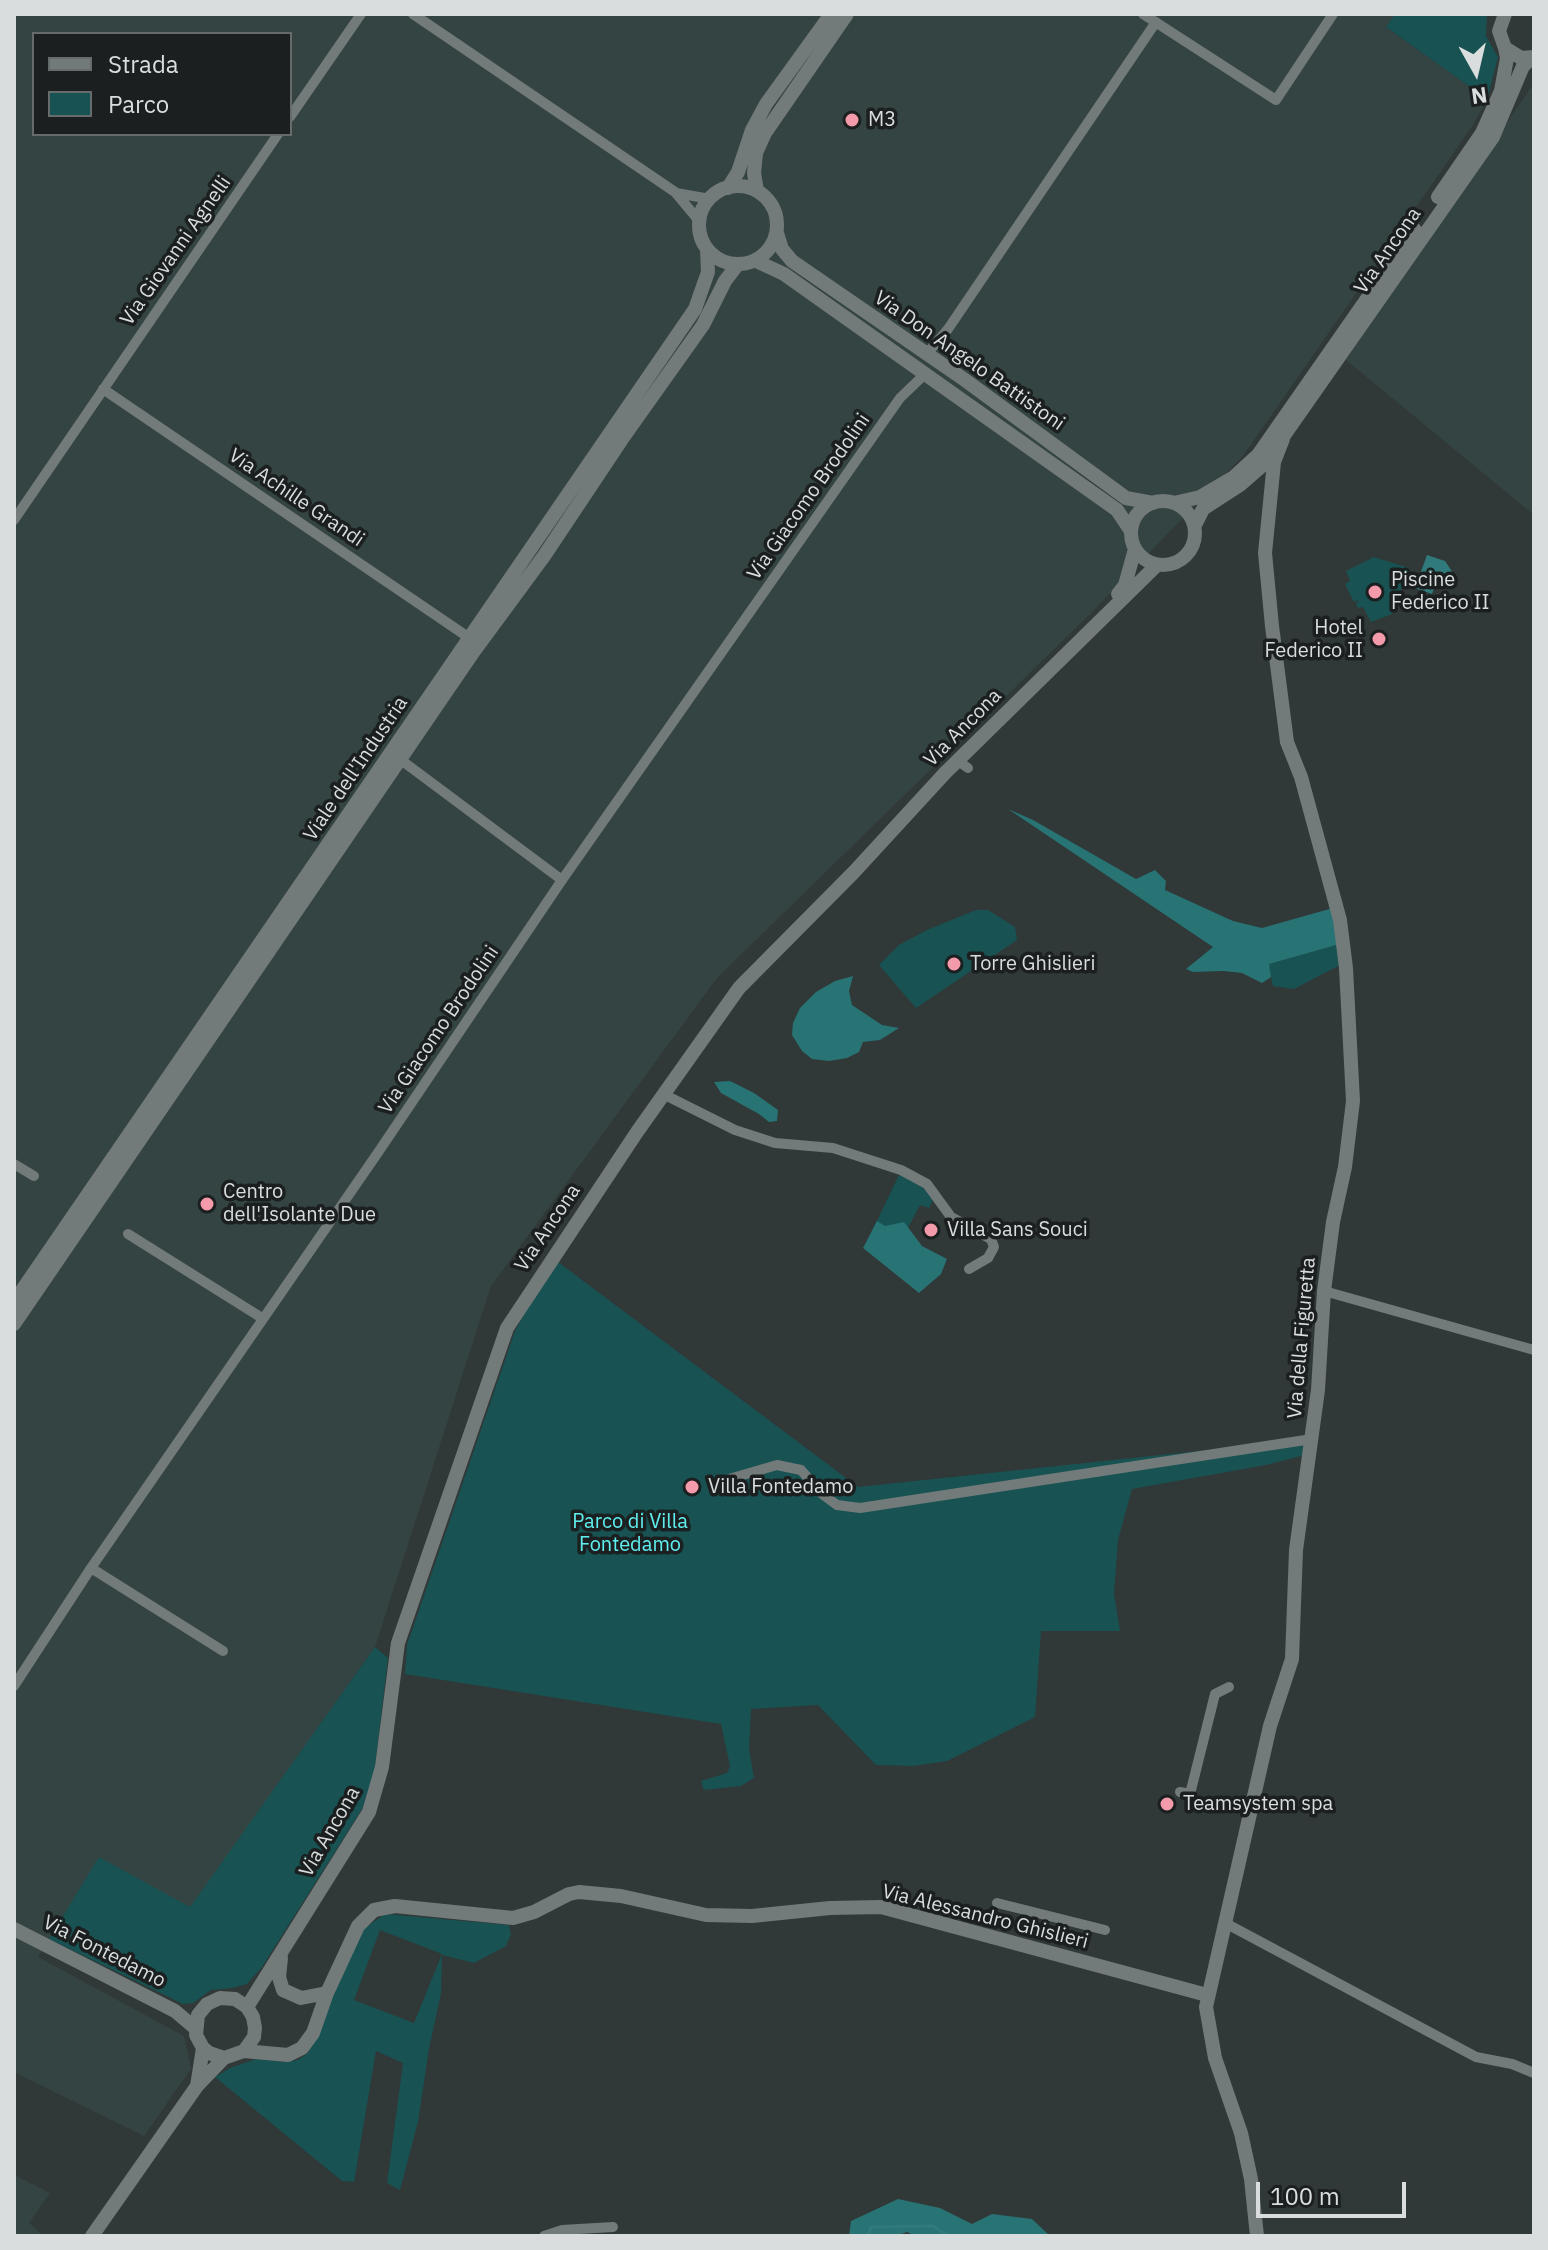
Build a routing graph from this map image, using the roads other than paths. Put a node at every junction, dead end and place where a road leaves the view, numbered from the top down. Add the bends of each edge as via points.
1 (361, 14) edge
2 (413, 14) edge
3 (831, 14) edge
4 (847, 14) edge
5 (1143, 14) edge
6 (1333, 14) edge
7 (1505, 14) edge
8 (1156, 22) junction
9 (1505, 48) junction
10 (1534, 57) edge
11 (292, 114) edge
12 (277, 136) edge
13 (728, 188) junction
14 (757, 191) junction
15 (675, 192) junction
16 (710, 199) junction
17 (700, 222) junction
18 (777, 233) junction
19 (707, 249) junction
20 (756, 261) junction
21 (738, 264) junction
22 (930, 356) junction
23 (919, 370) junction
24 (103, 389) junction
25 (1283, 439) junction
26 (1153, 503) junction
27 (1174, 503) junction
28 (14, 520) edge
29 (1195, 525) junction
30 (1131, 531) junction
31 (1135, 549) junction
32 (1157, 565) junction
33 (1089, 632) junction
34 (468, 637) junction
35 (401, 760) junction
36 (562, 880) junction
37 (663, 1094) junction
38 (14, 1164) edge
39 (34, 1176) dead end
40 (128, 1234) dead end
41 (969, 1269) dead end
42 (1324, 1291) junction
43 (14, 1302) edge
44 (262, 1318) junction
45 (14, 1324) edge
46 (1534, 1350) edge
47 (1312, 1439) junction
48 (729, 1479) dead end
49 (91, 1568) junction
50 (223, 1651) dead end
51 (14, 1686) edge
52 (1229, 1687) dead end
53 (1180, 1792) dead end
54 (997, 1903) dead end
55 (1227, 1924) junction
56 (14, 1929) edge
57 (1105, 1930) dead end
58 (282, 1954) junction
59 (327, 1993) junction
60 (1207, 1995) junction
61 (241, 2003) junction
62 (202, 2009) junction
63 (175, 2011) junction
64 (195, 2028) junction
65 (255, 2028) junction
66 (203, 2048) junction
67 (244, 2051) junction
68 (277, 2055) junction
69 (224, 2058) junction
70 (1534, 2073) edge
71 (197, 2086) junction
72 (613, 2227) dead end
73 (92, 2236) edge
74 (544, 2236) edge
75 (1257, 2236) edge

1 - 11 street
2 - 15 street
3 - 13 main road via 766,104
4 - 14 main road via 765,133 756,153
5 - 8 street
6 - 8 street via 1276,100
7 - 9 main road, Via Ancona via 1499,31
8 - 22 street
9 - 10 main road via 1515,56
9 - 27 main road, Via Ancona via 1501,91 1482,133 1258,455 1200,497
10 - 25 main road, Via Ancona via 1523,66 1493,137
12 - 24 street, Via Giovanni Agnelli
13 - 14 main road
13 - 16 main road
14 - 18 main road, Via Don Angelo Battistoni via 774,209
15 - 16 street
15 - 17 street
16 - 17 main road
17 - 19 main road
18 - 20 main road
18 - 22 main road, Via Don Angelo Battistoni via 792,261
19 - 21 main road via 726,263
19 - 34 main road, Viale dell'Industria via 708,272 695,309
20 - 21 main road
20 - 23 main road, Via Don Angelo Battistoni via 784,274
21 - 35 main road, Viale dell'Industria via 703,325
22 - 26 main road, Via Don Angelo Battistoni via 1126,498
23 - 30 main road, Via Don Angelo Battistoni via 1117,510
23 - 36 street, Via Giacomo Brodolini
24 - 28 street, Via Giovanni Agnelli
24 - 34 street, Via Achille Grandi
25 - 29 main road, Via Ancona via 1240,485 1203,509
25 - 42 main road, Via della Figuretta via 1274,462 1265,553 1272,626 1287,742 1340,920 1351,1053 1353,1101
26 - 27 main road, Via Ancona
26 - 30 main road via 1138,514
27 - 29 main road
29 - 32 main road, Via Ancona via 1189,553 1177,562
30 - 31 main road, Via Ancona
31 - 32 main road
31 - 33 main road, Via Ancona via 1125,585
32 - 33 main road, Via Ancona
33 - 37 main road, Via Ancona via 739,988
34 - 43 main road, Viale dell'Industria
35 - 36 street, Viale dell'Industria
35 - 45 main road, Viale dell'Industria
36 - 44 street, Via Giacomo Brodolini
37 - 41 street via 735,1130 775,1143 833,1148 927,1184 951,1217 991,1239 994,1247 988,1258
37 - 58 main road, Via Ancona via 507,1328 398,1643 382,1767 369,1812
38 - 39 street
40 - 44 street
42 - 46 street
42 - 47 main road, Via della Figuretta
44 - 49 street, Via Giacomo Brodolini
47 - 48 street via 860,1508 837,1505 801,1470 777,1465
47 - 55 main road, Via della Figuretta via 1296,1550 1292,1659 1270,1726
49 - 50 street
49 - 51 street, Via Giacomo Brodolini
52 - 53 street via 1215,1694 1190,1794
54 - 57 street
55 - 60 main road, Via della Figuretta
55 - 70 street via 1476,2057
56 - 63 main road, Via Fontedamo
58 - 59 main road via 283,1990 301,1998
58 - 61 main road, Via Ancona
59 - 60 main road, Via Alessandro Ghislieri via 358,1926 374,1910 395,1906 513,1918 579,1892 706,1915 881,1907
59 - 68 main road, Via Alessandro Ghislieri via 302,2048
60 - 75 main road, Via della Figuretta via 1215,2058 1251,2179
61 - 62 main road via 220,1998
61 - 65 main road
62 - 63 main road, Via Fontedamo
62 - 64 main road
63 - 64 main road, Via Fontedamo
64 - 66 main road
65 - 67 main road
65 - 68 main road
66 - 69 main road
66 - 71 main road
67 - 68 main road
67 - 69 main road
69 - 71 main road
71 - 73 main road
72 - 74 street

